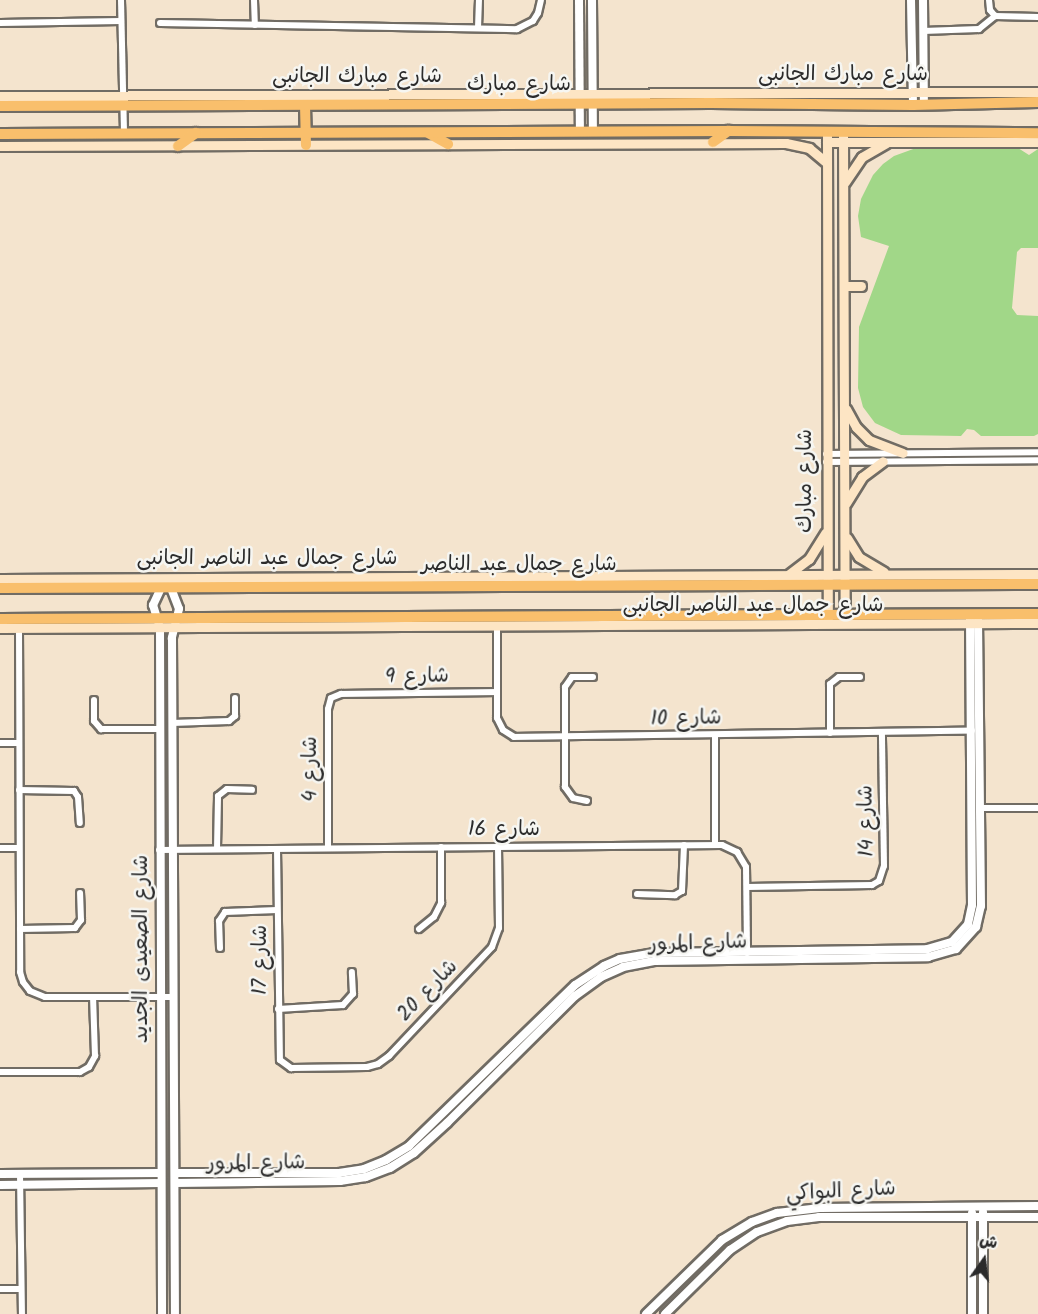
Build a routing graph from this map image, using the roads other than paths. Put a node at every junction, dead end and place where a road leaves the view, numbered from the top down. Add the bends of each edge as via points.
1 (121, 0) edge
2 (254, 0) edge
3 (479, 0) edge
4 (541, 0) edge
5 (579, 0) edge
6 (592, 0) edge
7 (911, 0) edge
8 (923, 0) edge
9 (989, 0) edge
10 (995, 16) junction
11 (1038, 17) edge
12 (122, 21) junction
13 (0, 23) edge
14 (160, 23) dead end
15 (255, 25) junction
16 (478, 28) junction
17 (912, 32) junction
18 (923, 32) junction
19 (912, 92) junction
20 (924, 92) junction
21 (1038, 92) edge
22 (0, 96) edge
23 (580, 99) junction
24 (593, 99) junction
25 (123, 101) junction
26 (1038, 102) edge
27 (305, 105) junction
28 (919, 105) junction
29 (0, 106) edge
30 (728, 130) junction
31 (306, 132) junction
32 (425, 132) junction
33 (580, 132) junction
34 (593, 132) junction
35 (124, 133) junction
36 (196, 133) junction
37 (0, 134) edge
38 (844, 137) junction
39 (1032, 137) edge
40 (827, 138) junction
41 (891, 141) junction
42 (712, 142) junction
43 (448, 144) junction
44 (306, 145) junction
45 (0, 146) edge
46 (178, 146) junction
47 (827, 163) junction
48 (844, 184) junction
49 (826, 255) junction
50 (844, 255) junction
51 (844, 286) junction
52 (861, 286) dead end
53 (844, 403) junction
54 (1038, 452) edge
55 (903, 457) junction
56 (826, 458) junction
57 (844, 458) junction
58 (883, 460) junction
59 (1038, 460) edge
60 (844, 508) junction
61 (826, 531) junction
62 (844, 532) junction
63 (789, 574) junction
64 (895, 574) junction
65 (1038, 574) edge
66 (0, 579) edge
67 (618, 580) junction
68 (827, 580) junction
69 (845, 580) junction
70 (951, 580) junction
71 (283, 582) junction
72 (1038, 584) edge
73 (0, 588) edge
74 (166, 588) junction
75 (845, 614) junction
76 (1038, 614) edge
77 (0, 619) edge
78 (828, 619) junction
79 (974, 619) junction
80 (68, 623) junction
81 (159, 623) junction
82 (177, 623) junction
83 (1038, 623) edge
84 (497, 626) junction
85 (0, 628) edge
86 (19, 628) junction
87 (594, 677) dead end
88 (860, 677) dead end
89 (497, 692) junction
90 (337, 694) joint
91 (235, 698) dead end
92 (94, 700) dead end
93 (172, 723) junction
94 (160, 729) junction
95 (975, 731) junction
96 (830, 733) junction
97 (882, 733) junction
98 (715, 735) junction
99 (565, 737) junction
100 (0, 743) edge
101 (19, 743) junction
102 (19, 790) junction
103 (252, 790) dead end
104 (587, 801) dead end
105 (976, 808) junction
106 (1038, 808) edge
107 (80, 823) dead end
108 (684, 845) junction
109 (715, 845) junction
110 (441, 847) junction
111 (498, 847) junction
112 (0, 848) edge
113 (20, 848) junction
114 (328, 848) junction
115 (173, 849) junction
116 (217, 849) junction
117 (277, 849) junction
118 (159, 850) junction
119 (747, 887) junction
120 (80, 893) dead end
121 (637, 894) dead end
122 (277, 910) junction
123 (20, 929) junction
124 (419, 929) dead end
125 (220, 948) dead end
126 (747, 956) junction
127 (352, 972) dead end
128 (93, 997) junction
129 (160, 997) junction
130 (174, 997) junction
131 (278, 1009) junction
132 (288, 1067) joint
133 (0, 1072) edge
134 (444, 1120) junction
135 (161, 1173) junction
136 (175, 1173) junction
137 (0, 1174) edge
138 (21, 1174) junction
139 (161, 1183) junction
140 (175, 1183) junction
141 (21, 1184) junction
142 (0, 1185) edge
143 (1038, 1206) edge
144 (972, 1207) junction
145 (983, 1207) junction
146 (972, 1217) junction
147 (983, 1217) junction
148 (1038, 1217) edge
149 (161, 1241) junction
150 (175, 1241) junction
151 (0, 1289) edge
152 (21, 1289) junction
153 (22, 1314) edge
154 (162, 1314) edge
155 (175, 1314) edge
156 (646, 1314) edge
157 (665, 1314) edge
158 (972, 1314) edge
159 (983, 1314) edge

1 - 12 street
2 - 15 street
3 - 16 street
4 - 16 street via 538,13 526,26
5 - 23 street
6 - 24 street
7 - 17 street
8 - 18 street
9 - 10 street
10 - 11 street
10 - 18 street via 979,29
12 - 13 street
12 - 25 street
14 - 15 street
15 - 16 street
17 - 18 street
17 - 19 street
18 - 20 street
19 - 20 main road, شارع مبارك الجانبى
19 - 24 main road, شارع مبارك الجانبى
19 - 28 street
20 - 21 main road, شارع مبارك الجانبى
20 - 28 street
22 - 25 main road, شارع مبارك الجانبى
23 - 24 main road, شارع مبارك
23 - 25 main road, شارع مبارك الجانبى
23 - 27 main road, شارع مبارك
23 - 33 street
24 - 28 main road, شارع مبارك
24 - 34 street
25 - 27 main road, شارع مبارك
25 - 29 main road, شارع مبارك
25 - 35 street
26 - 28 main road, شارع مبارك
27 - 31 main road
30 - 34 main road
30 - 40 main road
30 - 42 main road
31 - 32 main road
31 - 36 main road
31 - 44 main road
32 - 33 main road
32 - 43 main road
33 - 34 main road
35 - 36 main road
35 - 37 main road
36 - 46 main road
38 - 39 main road
38 - 40 main road
38 - 41 main road
38 - 48 main road, شارع مبارك
39 - 41 main road
40 - 47 main road, شارع مبارك
41 - 48 main road via 862,157
42 - 43 main road
42 - 47 main road via 794,143 816,152
43 - 44 main road
44 - 46 main road
45 - 46 main road
47 - 49 main road, شارع مبارك
48 - 50 main road, شارع مبارك
49 - 50 main road
49 - 56 main road, شارع مبارك
50 - 51 main road, شارع مبارك
51 - 52 main road
51 - 53 main road, شارع مبارك
53 - 55 main road via 850,420 862,434
53 - 57 main road, شارع مبارك
54 - 55 street
55 - 57 street
55 - 58 street
55 - 59 street
56 - 57 street
56 - 61 main road, شارع مبارك
57 - 58 street
57 - 60 main road, شارع مبارك
58 - 60 main road via 856,484
60 - 62 main road, شارع مبارك
61 - 63 main road via 814,553
61 - 68 main road, شارع مبارك
62 - 64 main road via 859,557 876,569
62 - 69 main road, شارع مبارك
63 - 67 main road, شارع جمال عبد الناصر الجانبى
63 - 68 main road, شارع جمال عبد الناصر الجانبى
64 - 69 main road, شارع جمال عبد الناصر الجانبى
64 - 70 main road, شارع جمال عبد الناصر الجانبى
65 - 70 main road, شارع جمال عبد الناصر الجانبى
66 - 71 main road, شارع جمال عبد الناصر الجانبى
67 - 68 main road, شارع جمال عبد الناصر
67 - 71 main road, شارع جمال عبد الناصر
68 - 69 main road, شارع جمال عبد الناصر
68 - 78 main road, شارع مبارك
69 - 70 main road, شارع جمال عبد الناصر
69 - 75 main road, شارع مبارك
70 - 72 main road, شارع جمال عبد الناصر
71 - 74 main road, شارع جمال عبد الناصر
73 - 74 main road, شارع جمال عبد الناصر
74 - 81 street, شارع الصعيدى الجديد via 153,601
74 - 82 street, شارع الصعيدى الجديد via 177,600
75 - 78 main road
75 - 79 main road
76 - 79 main road
77 - 80 main road
78 - 79 main road, شارع جمال عبد الناصر الجانبى
78 - 82 main road
78 - 84 main road, شارع جمال عبد الناصر الجانبى
79 - 83 main road, شارع جمال عبد الناصر الجانبى
79 - 95 street, شارع المرور
80 - 81 main road
80 - 86 main road
81 - 82 main road
81 - 94 street, شارع الصعيدى الجديد
82 - 84 main road, شارع جمال عبد الناصر الجانبى
82 - 93 street, شارع الصعيدى الجديد via 172,638
84 - 89 street, شارع 10
85 - 86 main road
86 - 101 street
87 - 99 street via 574,677 566,682
88 - 96 street via 839,677 831,682
89 - 90 street, شارع 9
89 - 99 street, شارع 10 via 496,718 506,734 518,738
90 - 114 street, شارع 4 via 328,706
91 - 93 street via 235,716 226,722
92 - 94 street via 94,721 101,729
93 - 115 street, شارع الصعيدى الجديد
94 - 118 street, شارع الصعيدى الجديد
95 - 97 street, شارع 10
95 - 105 street, شارع المرور
96 - 97 street, شارع 10
96 - 98 street, شارع 10
97 - 119 street, شارع 14 via 884,871 879,881 872,885
98 - 99 street, شارع 10
98 - 109 street
99 - 104 street via 566,791 573,798
100 - 101 street
101 - 102 street
102 - 107 street via 74,791
102 - 113 street
103 - 116 street via 227,789 218,796
105 - 106 street
105 - 126 street, شارع المرور via 972,912 965,929 952,942 927,949
108 - 109 street, شارع 16
108 - 111 street, شارع 16
108 - 121 street via 682,891 675,895
109 - 119 street, شارع 16 via 728,846 740,855 746,867
110 - 111 street, شارع 16
110 - 114 street, شارع 16
110 - 124 street via 441,903 434,917
111 - 132 street, شارع 20 via 499,928 495,943 389,1056 367,1067
112 - 113 street
113 - 123 street
114 - 117 street, شارع 16
115 - 116 street, شارع 16
115 - 118 street, شارع 16
115 - 130 street, شارع الصعيدى الجديد
116 - 117 street, شارع 16
117 - 122 street, شارع 17
118 - 129 street, شارع الصعيدى الجديد
119 - 126 street, شارع 16
120 - 123 street via 81,920 75,928
122 - 125 street via 225,912 219,921
122 - 131 street, شارع 17
123 - 128 street via 20,972 27,989 40,996
126 - 134 street, شارع المرور via 654,953 620,959 582,980
127 - 131 street via 353,994 343,1005
128 - 129 street
128 - 133 street via 95,1052 89,1067 80,1072
129 - 130 street
129 - 135 street, شارع الصعيدى الجديد
130 - 136 street, شارع الصعيدى الجديد
131 - 132 street, شارع 17 via 278,1053
134 - 136 street, شارع المرور via 402,1151 379,1164 357,1170
134 - 140 street, شارع المرور via 406,1158 359,1178
135 - 138 street
135 - 139 street, شارع الصعيدى الجديد
136 - 140 street, شارع الصعيدى الجديد
137 - 138 street
138 - 141 street
139 - 141 street
139 - 149 street, شارع الصعيدى الجديد
140 - 150 street, شارع الصعيدى الجديد
141 - 142 street
141 - 152 street
143 - 145 street, شارع البواكي
144 - 145 street, شارع البواكي
144 - 146 street
144 - 156 street, شارع البواكي via 820,1208 777,1213 722,1240
145 - 147 street
146 - 147 street, شارع البواكي
146 - 157 street, شارع البواكي via 819,1217 772,1226 730,1250
146 - 158 street
147 - 148 street, شارع البواكي
147 - 159 street
149 - 150 street
149 - 154 street, شارع الصعيدى الجديد
150 - 155 street, شارع الصعيدى الجديد
151 - 152 street
152 - 153 street

